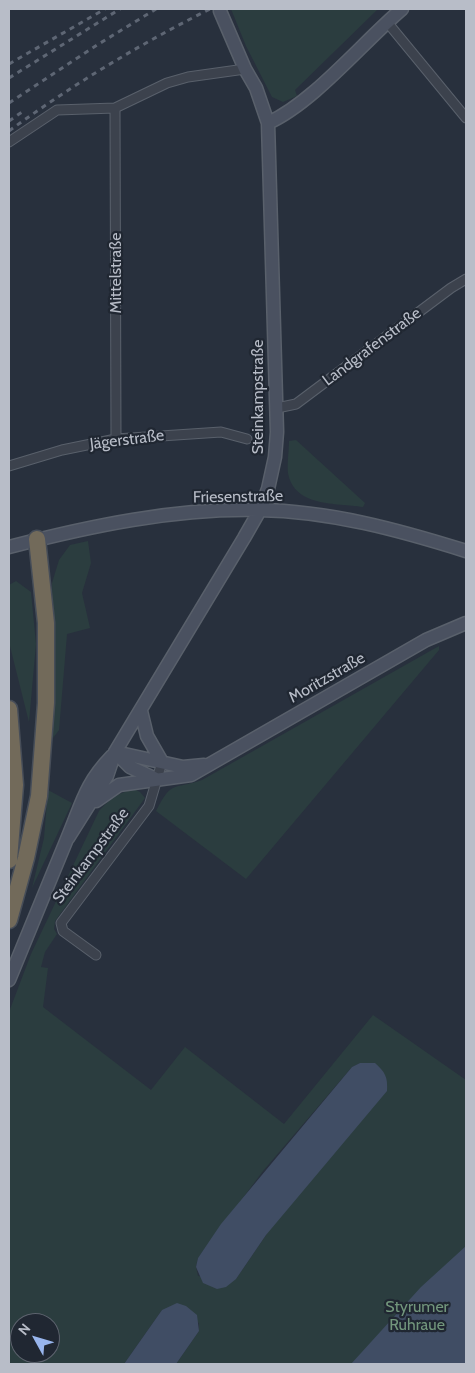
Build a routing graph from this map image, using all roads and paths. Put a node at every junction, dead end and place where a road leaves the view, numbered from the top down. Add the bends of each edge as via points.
1 (402, 9) edge
2 (220, 11) dead end
3 (386, 22) junction
4 (245, 69) junction
5 (115, 108) junction
6 (466, 118) edge
7 (268, 123) junction
8 (9, 142) edge
9 (466, 279) edge
10 (276, 408) junction
11 (116, 439) junction
12 (247, 439) dead end
13 (9, 466) edge
14 (260, 510) junction
15 (37, 540) junction
16 (9, 547) edge
17 (466, 551) edge
18 (466, 623) edge
19 (9, 709) edge
20 (141, 710) junction
21 (115, 752) junction
22 (162, 762) junction
23 (207, 765) junction
24 (157, 779) junction
25 (88, 808) junction
26 (68, 838) junction
27 (9, 860) edge
28 (9, 920) edge
29 (96, 955) dead end
30 (9, 980) edge

1 - 3 street
2 - 4 street, Steinkampstraße
3 - 6 street
3 - 7 street via 304,100 286,115
4 - 5 street via 167,83
4 - 7 street, Steinkampstraße via 256,88
5 - 8 street via 57,110
5 - 11 street, Mittelstraße
7 - 10 street, Steinkampstraße
9 - 10 street, Landgrafenstraße via 296,404
10 - 14 street, Steinkampstraße via 275,458
11 - 12 street, Jägerstraße via 221,432
11 - 13 street, Jägerstraße via 62,450
14 - 15 street, Friesenstraße via 116,523
14 - 17 street, Friesenstraße via 396,529
14 - 20 street, Steinkampstraße
15 - 16 street, Friesenstraße
15 - 28 highway via 46,623 46,703 39,796
18 - 23 street, Moritzstraße via 426,640
19 - 27 highway via 15,785
20 - 21 street, Steinkampstraße
20 - 22 street via 148,736
21 - 22 street, Moritzstraße
21 - 24 street via 130,767
21 - 25 street, Steinkampstraße via 107,776
21 - 26 street, Steinkampstraße via 95,773 80,802
22 - 23 street, Moritzstraße via 183,767
22 - 24 street, Steinkampstraße
23 - 24 street, Moritzstraße via 190,775
24 - 25 street, Moritzstraße via 119,785 105,792
24 - 29 street, Steinkampstraße via 149,806 61,923 63,931
25 - 26 street, Steinkampstraße
26 - 30 street, Steinkampstraße

